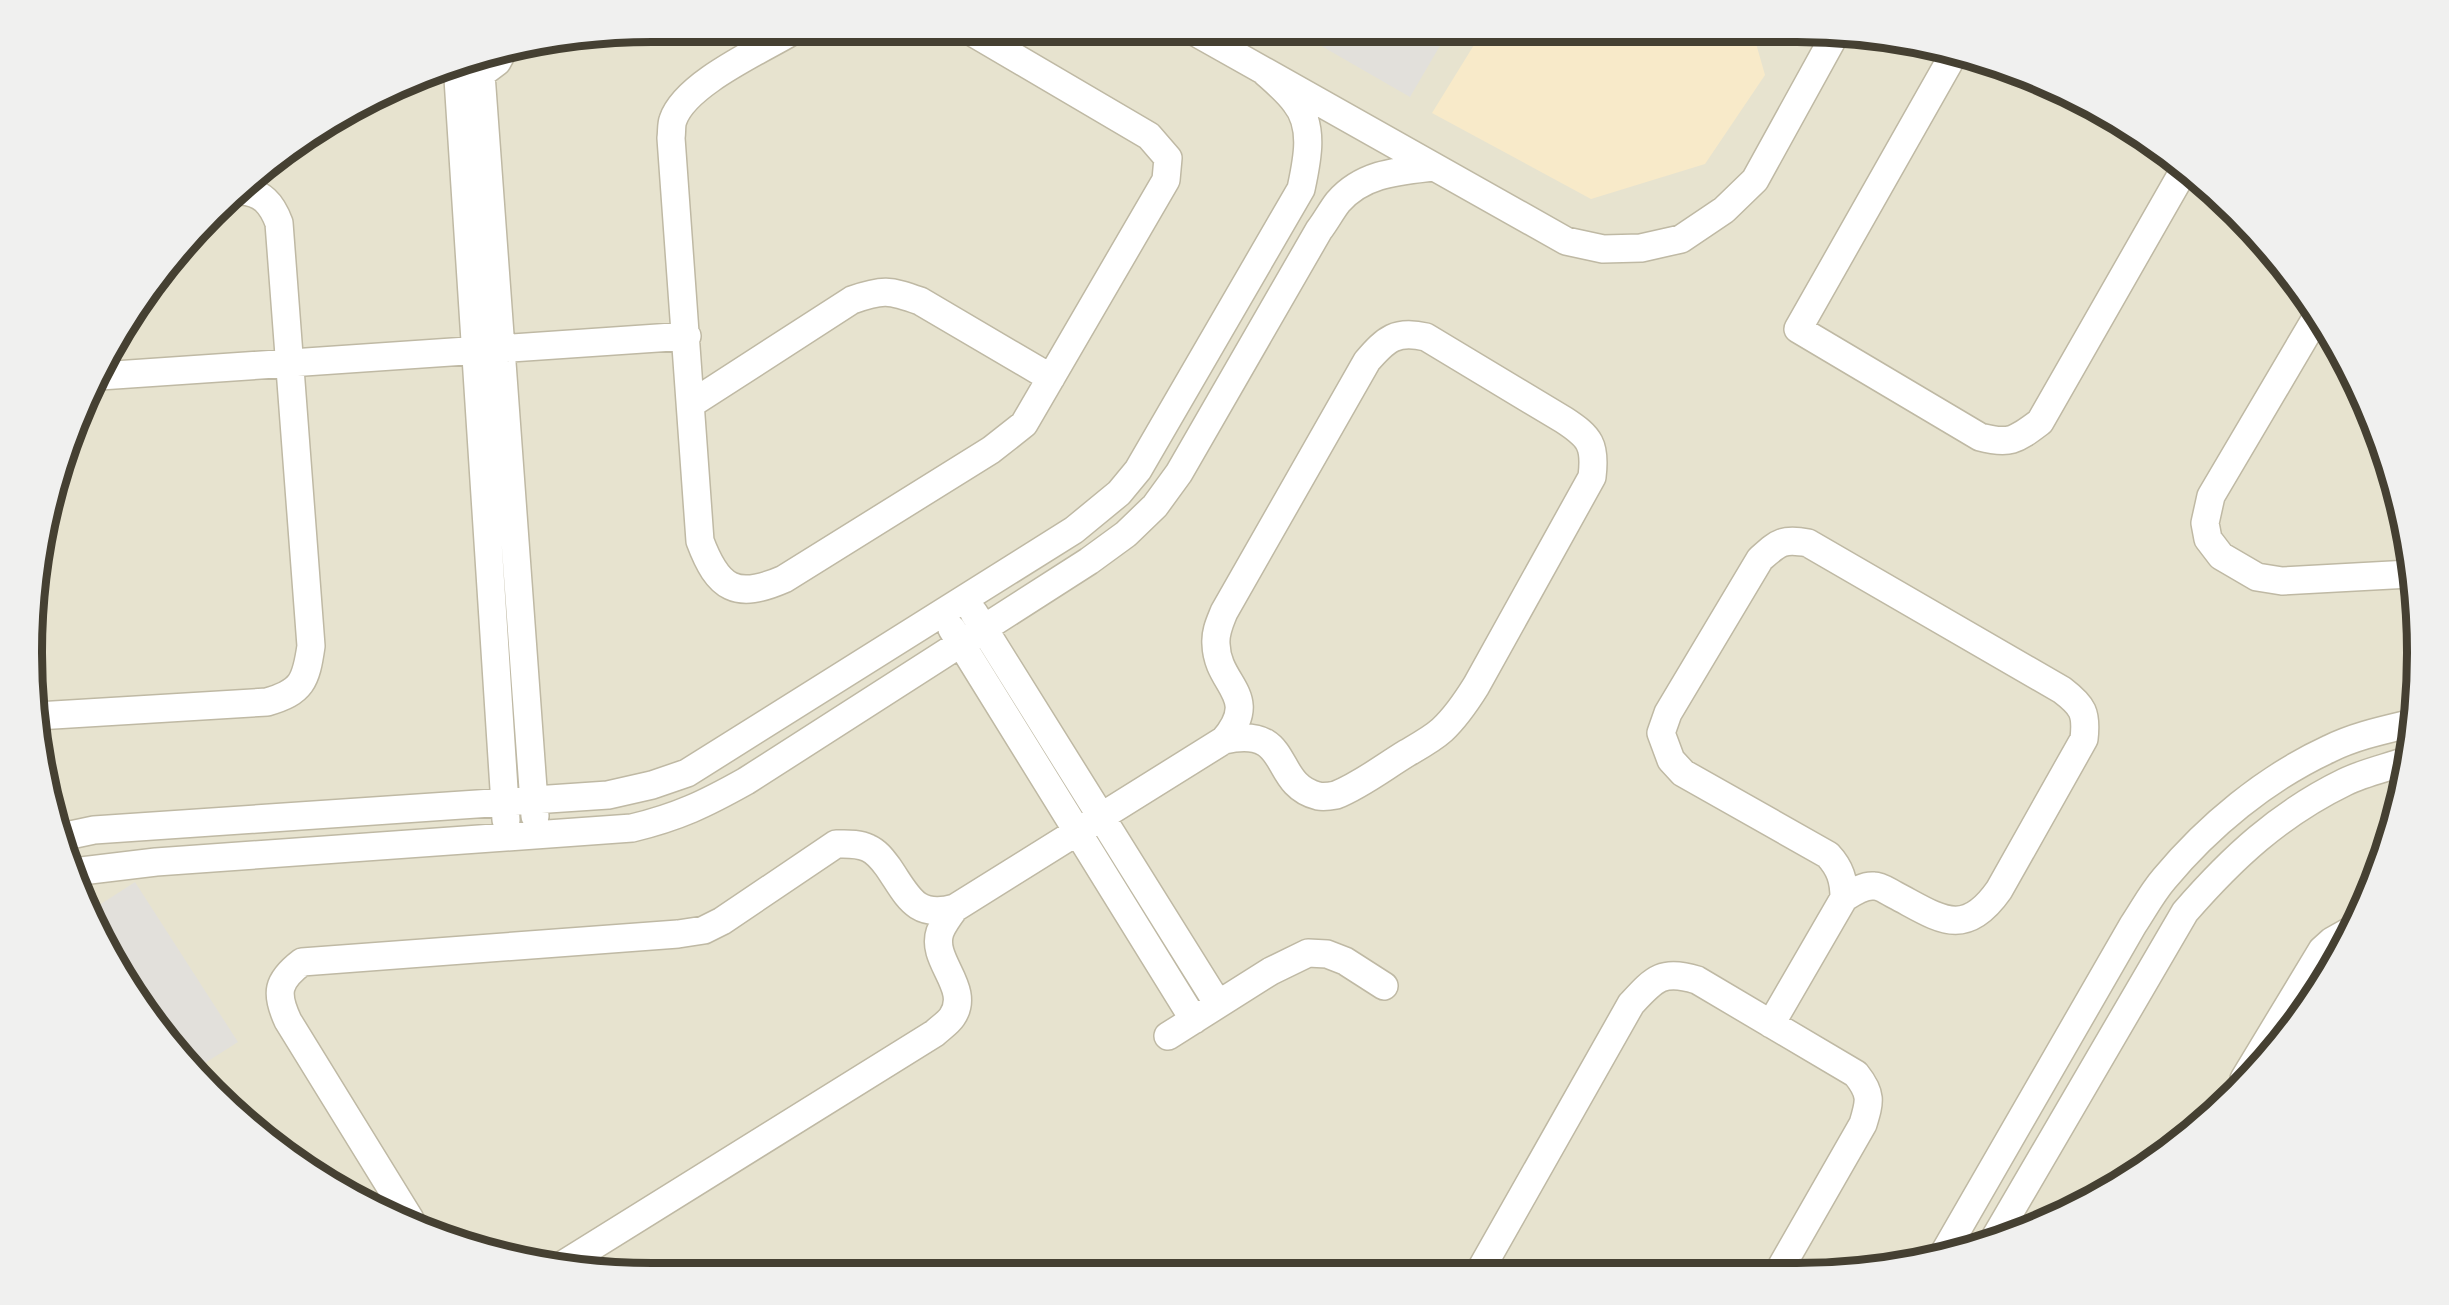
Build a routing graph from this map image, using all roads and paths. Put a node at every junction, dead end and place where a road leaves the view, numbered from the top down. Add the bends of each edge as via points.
1 (774, 42) edge
2 (989, 42) edge
3 (1212, 42) edge
4 (1831, 43) edge
5 (1949, 62) edge
6 (471, 70) edge
7 (1265, 72) junction
8 (458, 74) edge
9 (1434, 167) junction
10 (2180, 178) edge
11 (251, 193) edge
12 (2312, 325) edge
13 (687, 336) junction
14 (501, 349) junction
15 (474, 350) junction
16 (290, 363) junction
17 (109, 375) edge
18 (1051, 378) junction
19 (691, 404) junction
20 (2402, 573) edge
21 (965, 598) junction
22 (942, 613) junction
23 (984, 628) junction
24 (961, 643) junction
25 (45, 715) edge
26 (2403, 726) edge
27 (1224, 740) junction
28 (2396, 764) edge
29 (534, 800) junction
30 (505, 802) junction
31 (1101, 817) junction
32 (1078, 831) junction
33 (70, 835) edge
34 (537, 836) junction
35 (507, 837) junction
36 (82, 871) edge
37 (1844, 898) junction
38 (955, 908) junction
39 (2335, 939) edge
40 (1384, 986) dead end
41 (1218, 1004) junction
42 (1194, 1020) junction
43 (1771, 1024) junction
44 (1168, 1036) dead end
45 (2268, 1040) edge
46 (405, 1210) edge
47 (1999, 1229) edge
48 (1950, 1243) edge
49 (574, 1258) edge
50 (1484, 1263) edge
51 (1783, 1263) edge

1 - 13 street via 701,85 687,97 673,120 671,138
2 - 18 street via 1149,136 1168,158 1166,180
3 - 7 street
4 - 9 street via 1755,180 1724,210 1681,239 1641,248 1603,249 1566,241
5 - 10 street via 1798,329 1980,437 2001,442 2022,436 2040,422
6 - 14 street
7 - 9 street
7 - 21 street via 1297,103 1306,126 1306,166 1301,189 1290,209 1138,470 1119,493 1082,525
8 - 15 street
9 - 23 street via 1370,178 1340,201 1212,419 1155,506 1089,561
11 - 16 street via 273,207 279,223
12 - 20 street via 2211,496 2205,523 2208,539 2221,556 2257,577 2282,581
13 - 14 street
13 - 19 street
14 - 15 street
14 - 29 street
15 - 16 street
15 - 30 street
16 - 17 street
16 - 25 street via 311,646 308,669 300,685 288,696 267,702
18 - 19 street via 920,302 898,293 877,291 852,300
18 - 19 street via 1024,424 991,450 784,579 760,589 743,590 727,584 716,574 700,541
21 - 22 street
21 - 23 street
22 - 24 street
22 - 29 street via 687,773 608,795
23 - 24 street
23 - 31 street
24 - 32 street
24 - 34 street via 700,807 632,828
26 - 48 street via 2330,748 2285,773 2203,837 2162,880
27 - 27 street via 1245,735 1258,738 1271,746 1294,781 1319,797 1333,796 1354,786 1440,732 1459,713 1476,686 1592,477 1594,457 1581,431 1426,337 1410,333 1380,346 1367,361 1218,627 1219,660 1240,700 1235,727
27 - 31 street
28 - 47 street via 2346,781 2264,832 2184,912
29 - 30 street
29 - 34 street
30 - 33 street via 94,830
30 - 35 street
31 - 32 street
31 - 41 street
32 - 38 street
32 - 42 street
34 - 35 street
35 - 36 street
37 - 37 street via 1874,886 1956,922 1988,906 2084,739 2086,721 2076,701 2062,690 1808,543 1781,541 1760,560 1668,713 1661,733 1671,760 1683,773 1828,855 1844,882
37 - 43 street
38 - 46 street via 925,911 913,903 878,854 853,844 836,844 704,930 302,962 282,981 281,1005
38 - 49 street via 939,934 939,953 953,979 958,1000 953,1016 935,1033
39 - 45 street via 2322,950
40 - 41 street via 1345,961 1327,954 1308,953
41 - 42 street
42 - 44 street
43 - 50 street via 1697,980 1679,975 1652,982 1631,1004
43 - 51 street via 1856,1074 1866,1086 1870,1102 1863,1124

